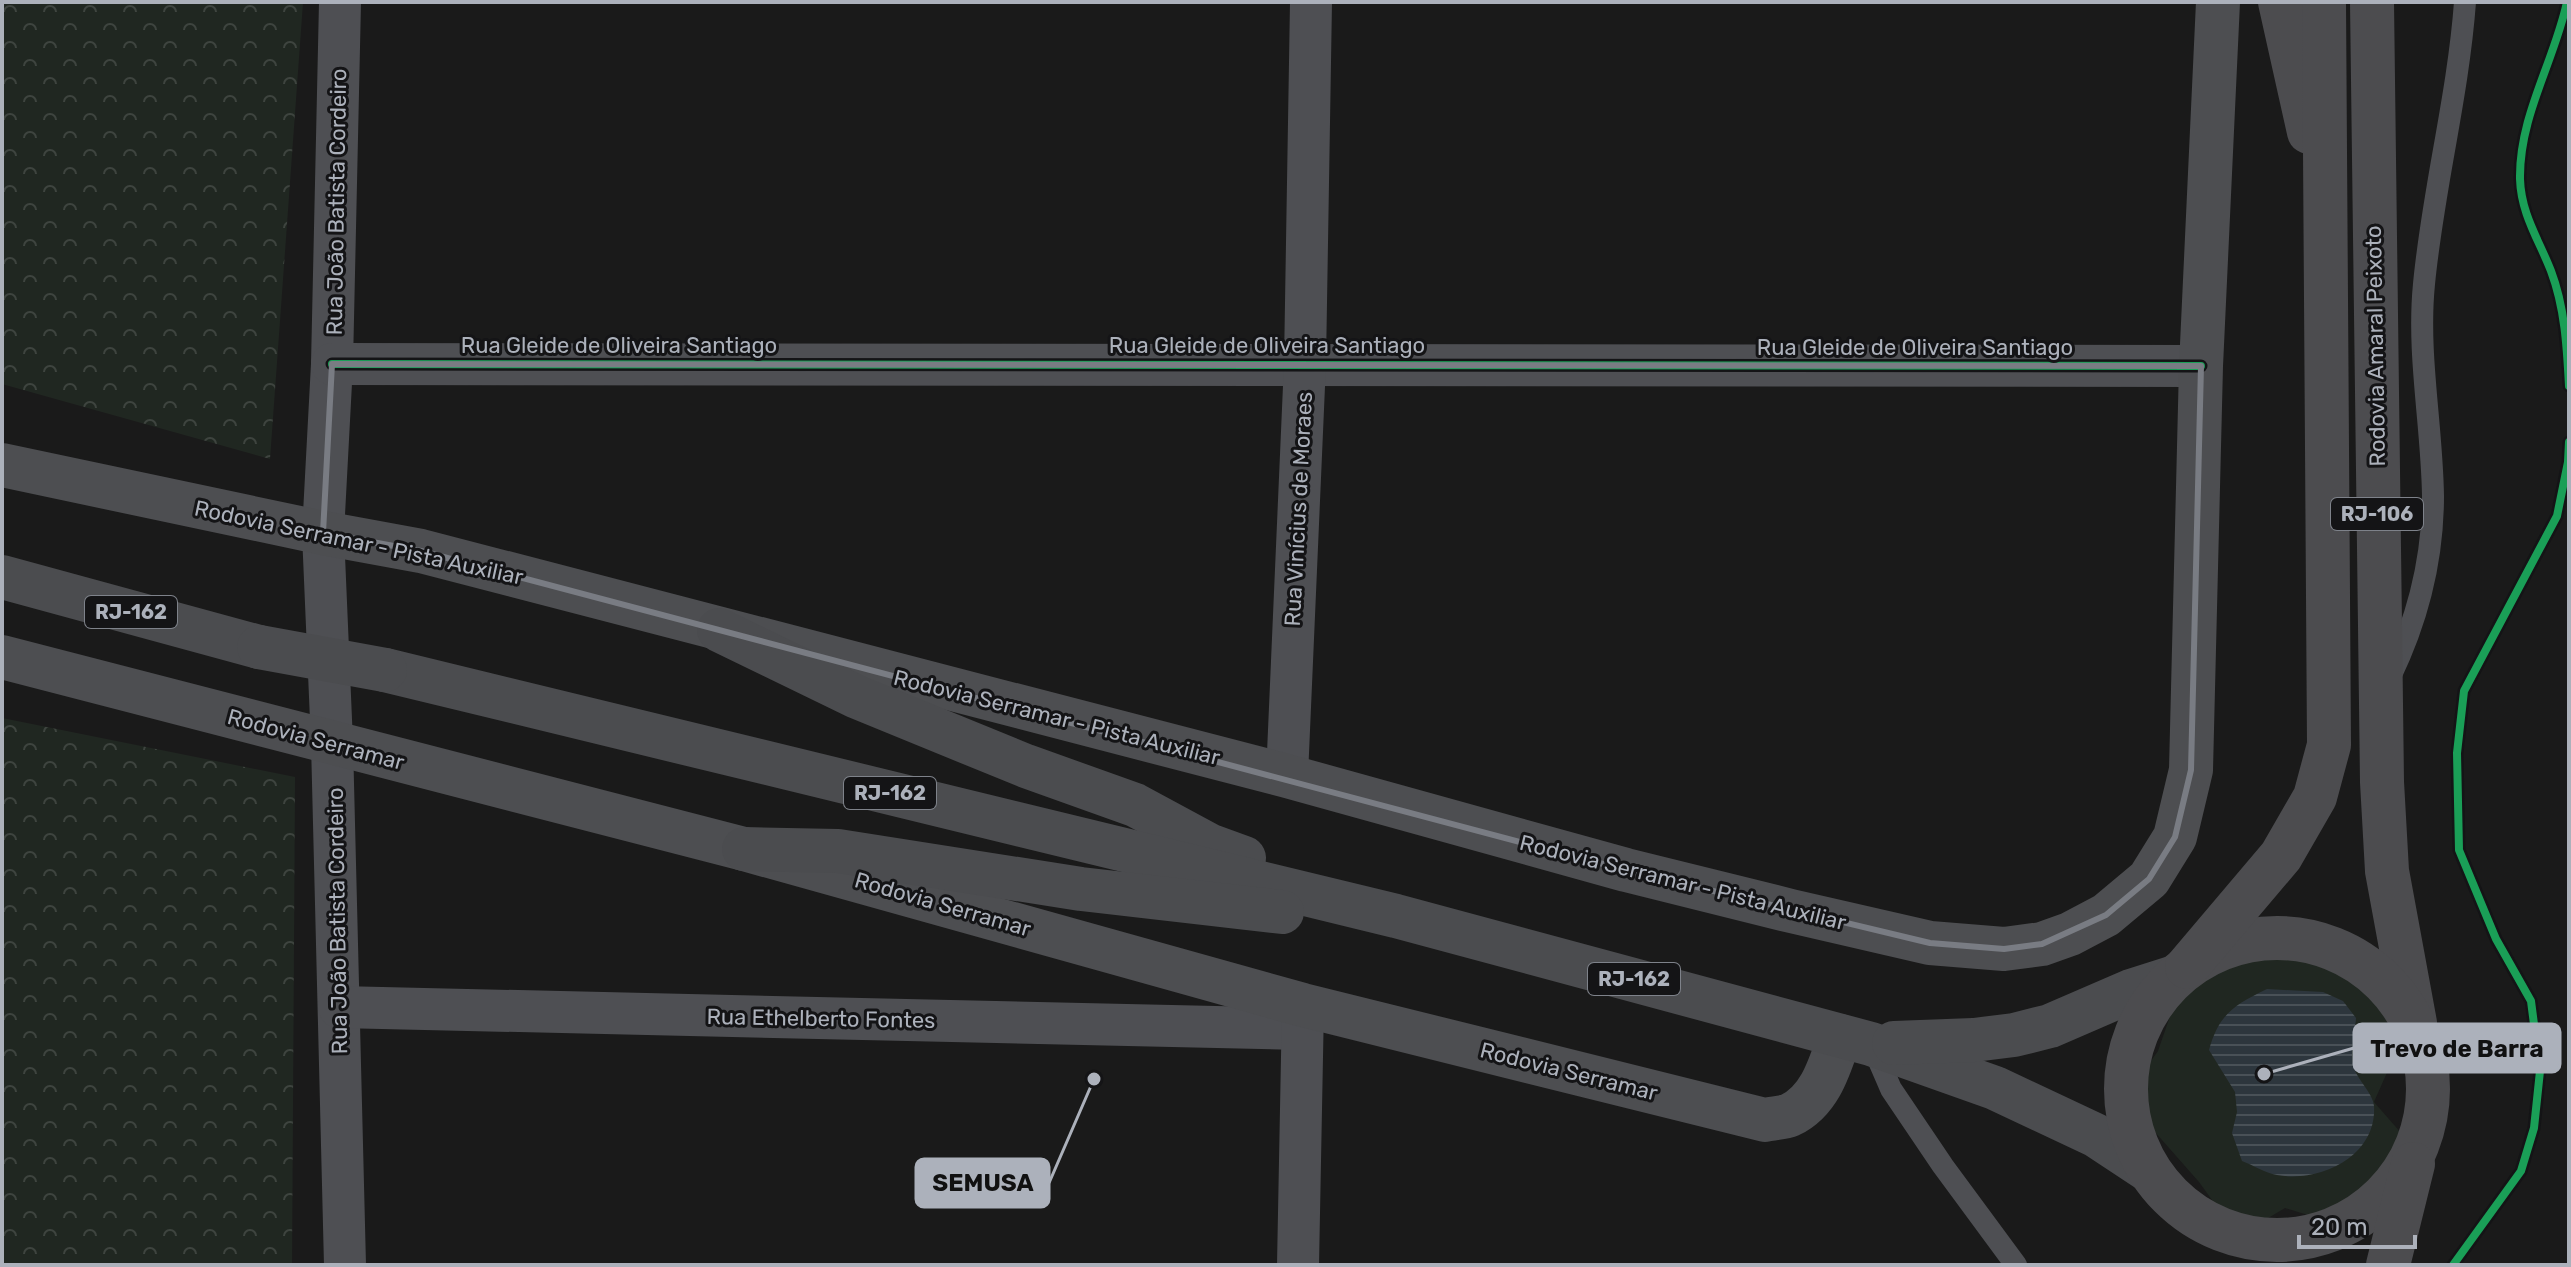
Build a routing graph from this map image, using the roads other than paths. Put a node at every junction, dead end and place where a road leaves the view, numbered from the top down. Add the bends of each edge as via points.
1 (340, 2) edge
2 (1311, 2) edge
3 (2218, 2) edge
4 (2280, 2) edge
5 (2324, 2) edge
6 (2465, 2) edge
7 (2376, 12) edge
8 (2326, 193) junction
9 (1305, 363) junction
10 (332, 364) junction
11 (2201, 366) junction
12 (2, 465) edge
13 (323, 533) junction
14 (2, 577) edge
15 (719, 630) junction
16 (2, 657) edge
17 (2381, 696) junction
18 (332, 743) junction
19 (1287, 776) junction
20 (744, 849) junction
21 (1396, 916) junction
22 (2181, 972) junction
23 (339, 1007) junction
24 (1302, 1017) junction
25 (2415, 1023) junction
26 (1856, 1040) junction
27 (2416, 1150) junction
28 (2148, 1170) junction
29 (2205, 1223) junction
30 (2007, 1261) edge
31 (345, 1265) edge
32 (1298, 1265) edge
33 (2242, 1265) edge
34 (2388, 1265) edge

1 - 10 street, Rua João Batista Cordeiro
2 - 9 street, Rua Vinícius de Moraes
3 - 11 main road, Rodovia Serramar - Pista Auxiliar
4 - 8 highway
5 - 8 highway, RJ-106
6 - 17 lane via 2462,54 2424,287 2423,357 2433,496 2430,550 2421,601
7 - 17 highway, Rodovia Amaral Peixoto / RJ-106
8 - 22 highway, RJ-106 via 2329,745 2315,797 2281,856
9 - 10 street, Rua Gleide de Oliveira Santiago
9 - 11 street, Rua Gleide de Oliveira Santiago
9 - 19 street, Rua Vinícius de Moraes
10 - 13 street, Rua João Batista Cordeiro
11 - 19 main road, Rodovia Serramar - Pista Auxiliar via 2191,770 2175,837 2149,879 2106,915 2070,934 2004,949 1930,943 1626,870
12 - 13 main road, Rodovia Serramar - Pista Auxiliar
13 - 15 main road, Rodovia Serramar - Pista Auxiliar via 421,551
13 - 18 street, Rua João Batista Cordeiro
14 - 21 main road, RJ-162, bridge via 259,647 385,670
15 - 19 main road, Rodovia Serramar - Pista Auxiliar
15 - 21 main road via 857,697 1135,805 1211,846
16 - 18 main road, Rodovia Serramar
17 - 25 highway, Rodovia Amaral Peixoto / RJ-106 via 2387,871
18 - 20 main road, Rodovia Serramar
18 - 23 street, Rua João Batista Cordeiro
20 - 21 main road via 838,851 1081,889 1266,910
20 - 24 main road, Rodovia Serramar
21 - 26 main road, RJ-162
22 - 25 highway, RJ-106 via 2220,948 2257,939 2295,938 2332,947 2366,965 2394,991
22 - 26 main road, RJ-162 via 2050,1026 2014,1035
22 - 28 highway, RJ-106 via 2146,1012 2130,1053 2125,1098 2131,1135
23 - 24 street, Rua Ethelberto Fontes
23 - 31 street, Rua João Batista Cordeiro
24 - 26 main road, Rodovia Serramar via 1765,1120 1789,1116 1809,1101
24 - 32 street
25 - 27 highway, RJ-106 via 2427,1064 2428,1108
26 - 28 main road, RJ-162 via 2006,1093 2095,1135
26 - 30 lane
27 - 29 highway, RJ-106 via 2398,1181 2343,1226 2273,1241 2238,1236
27 - 34 highway, RJ-106
28 - 29 highway, RJ-106 via 2173,1200
29 - 33 highway, RJ-106

